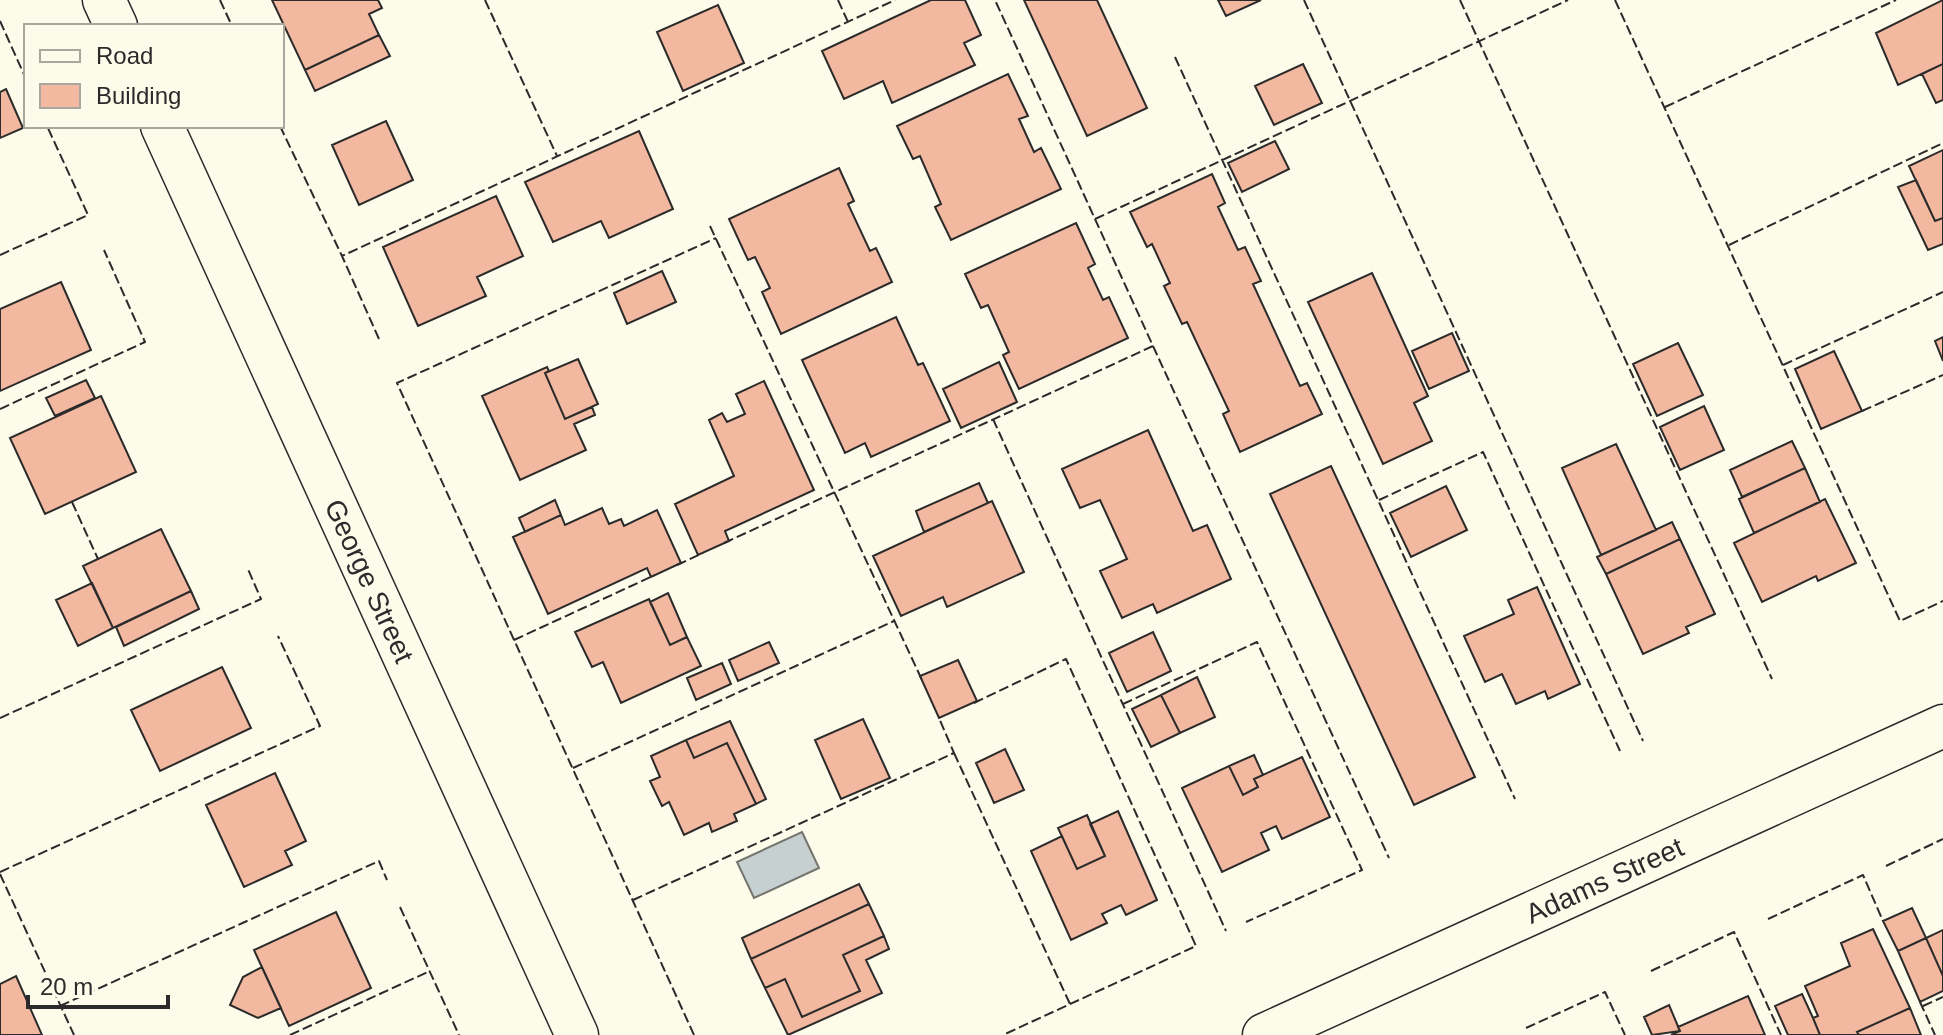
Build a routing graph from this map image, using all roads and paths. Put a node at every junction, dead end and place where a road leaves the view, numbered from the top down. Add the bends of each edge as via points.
1 (104, 0) edge
2 (115, 24) edge
3 (163, 128) edge
4 (1943, 726) edge
5 (577, 1035) edge
6 (1264, 1035) edge

1 - 2 street
3 - 5 street, George Street
4 - 6 street, Adams Street

